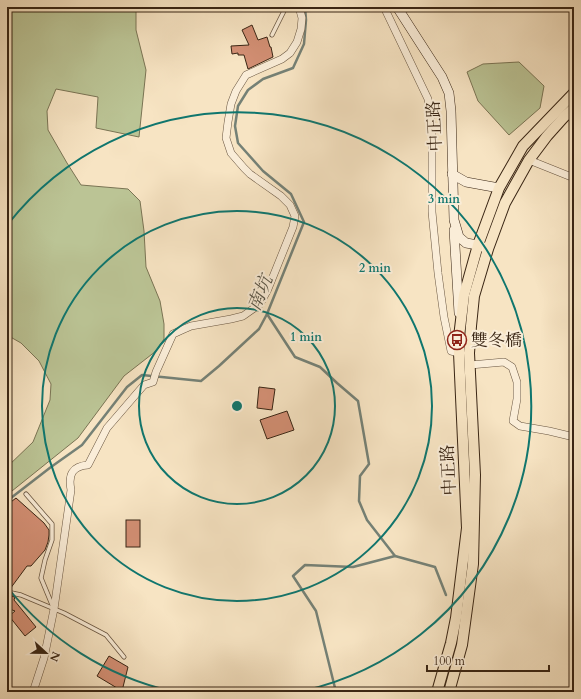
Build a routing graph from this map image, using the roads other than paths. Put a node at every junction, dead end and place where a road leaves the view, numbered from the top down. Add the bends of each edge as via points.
1 (286, 7) edge
2 (300, 7) edge
3 (384, 7) edge
4 (397, 7) edge
5 (272, 35) dead end
6 (574, 93) edge
7 (574, 108) edge
8 (529, 160) junction
9 (452, 174) junction
10 (574, 178) edge
11 (499, 188) junction
12 (454, 220) junction
13 (478, 245) junction
14 (488, 249) junction
15 (460, 333) junction
16 (459, 353) junction
17 (470, 365) junction
18 (574, 436) edge
19 (26, 494) dead end
20 (7, 592) edge
21 (54, 610) junction
22 (124, 657) dead end
23 (33, 692) edge
24 (437, 692) edge
25 (449, 692) edge

1 - 5 lane
2 - 21 street via 302,29 297,42 290,53 282,59 246,75 231,104 226,138 231,154 244,168 290,205 295,216 294,227 260,304 243,316 191,326 173,334 153,382 144,385 107,428 88,465 80,465 73,472
3 - 16 street via 428,99 432,128 432,212 438,273 451,351
4 - 9 street, 中正路 via 442,77 449,93
6 - 11 main road, 中正路 via 524,146
7 - 8 main road, 中正路
8 - 10 street
8 - 14 main road, 中正路 via 505,203
9 - 11 street via 466,182
9 - 12 street, 中正路
11 - 13 main road, 中正路
12 - 13 street, 中正路 via 459,237 466,243
12 - 15 street
13 - 14 street, 中正路
13 - 15 main road, 中正路 via 464,295
14 - 17 main road, 中正路 via 474,296 470,326
15 - 16 main road, 中正路
16 - 24 main road, 中正路 via 467,528 456,618
17 - 18 street via 504,362 512,367 517,382 513,421 520,426
17 - 25 main road, 中正路 via 475,475 473,564 462,645
19 - 21 lane via 52,524 52,540 41,578
20 - 21 lane via 22,595
21 - 22 lane via 106,635
21 - 23 street via 44,658

